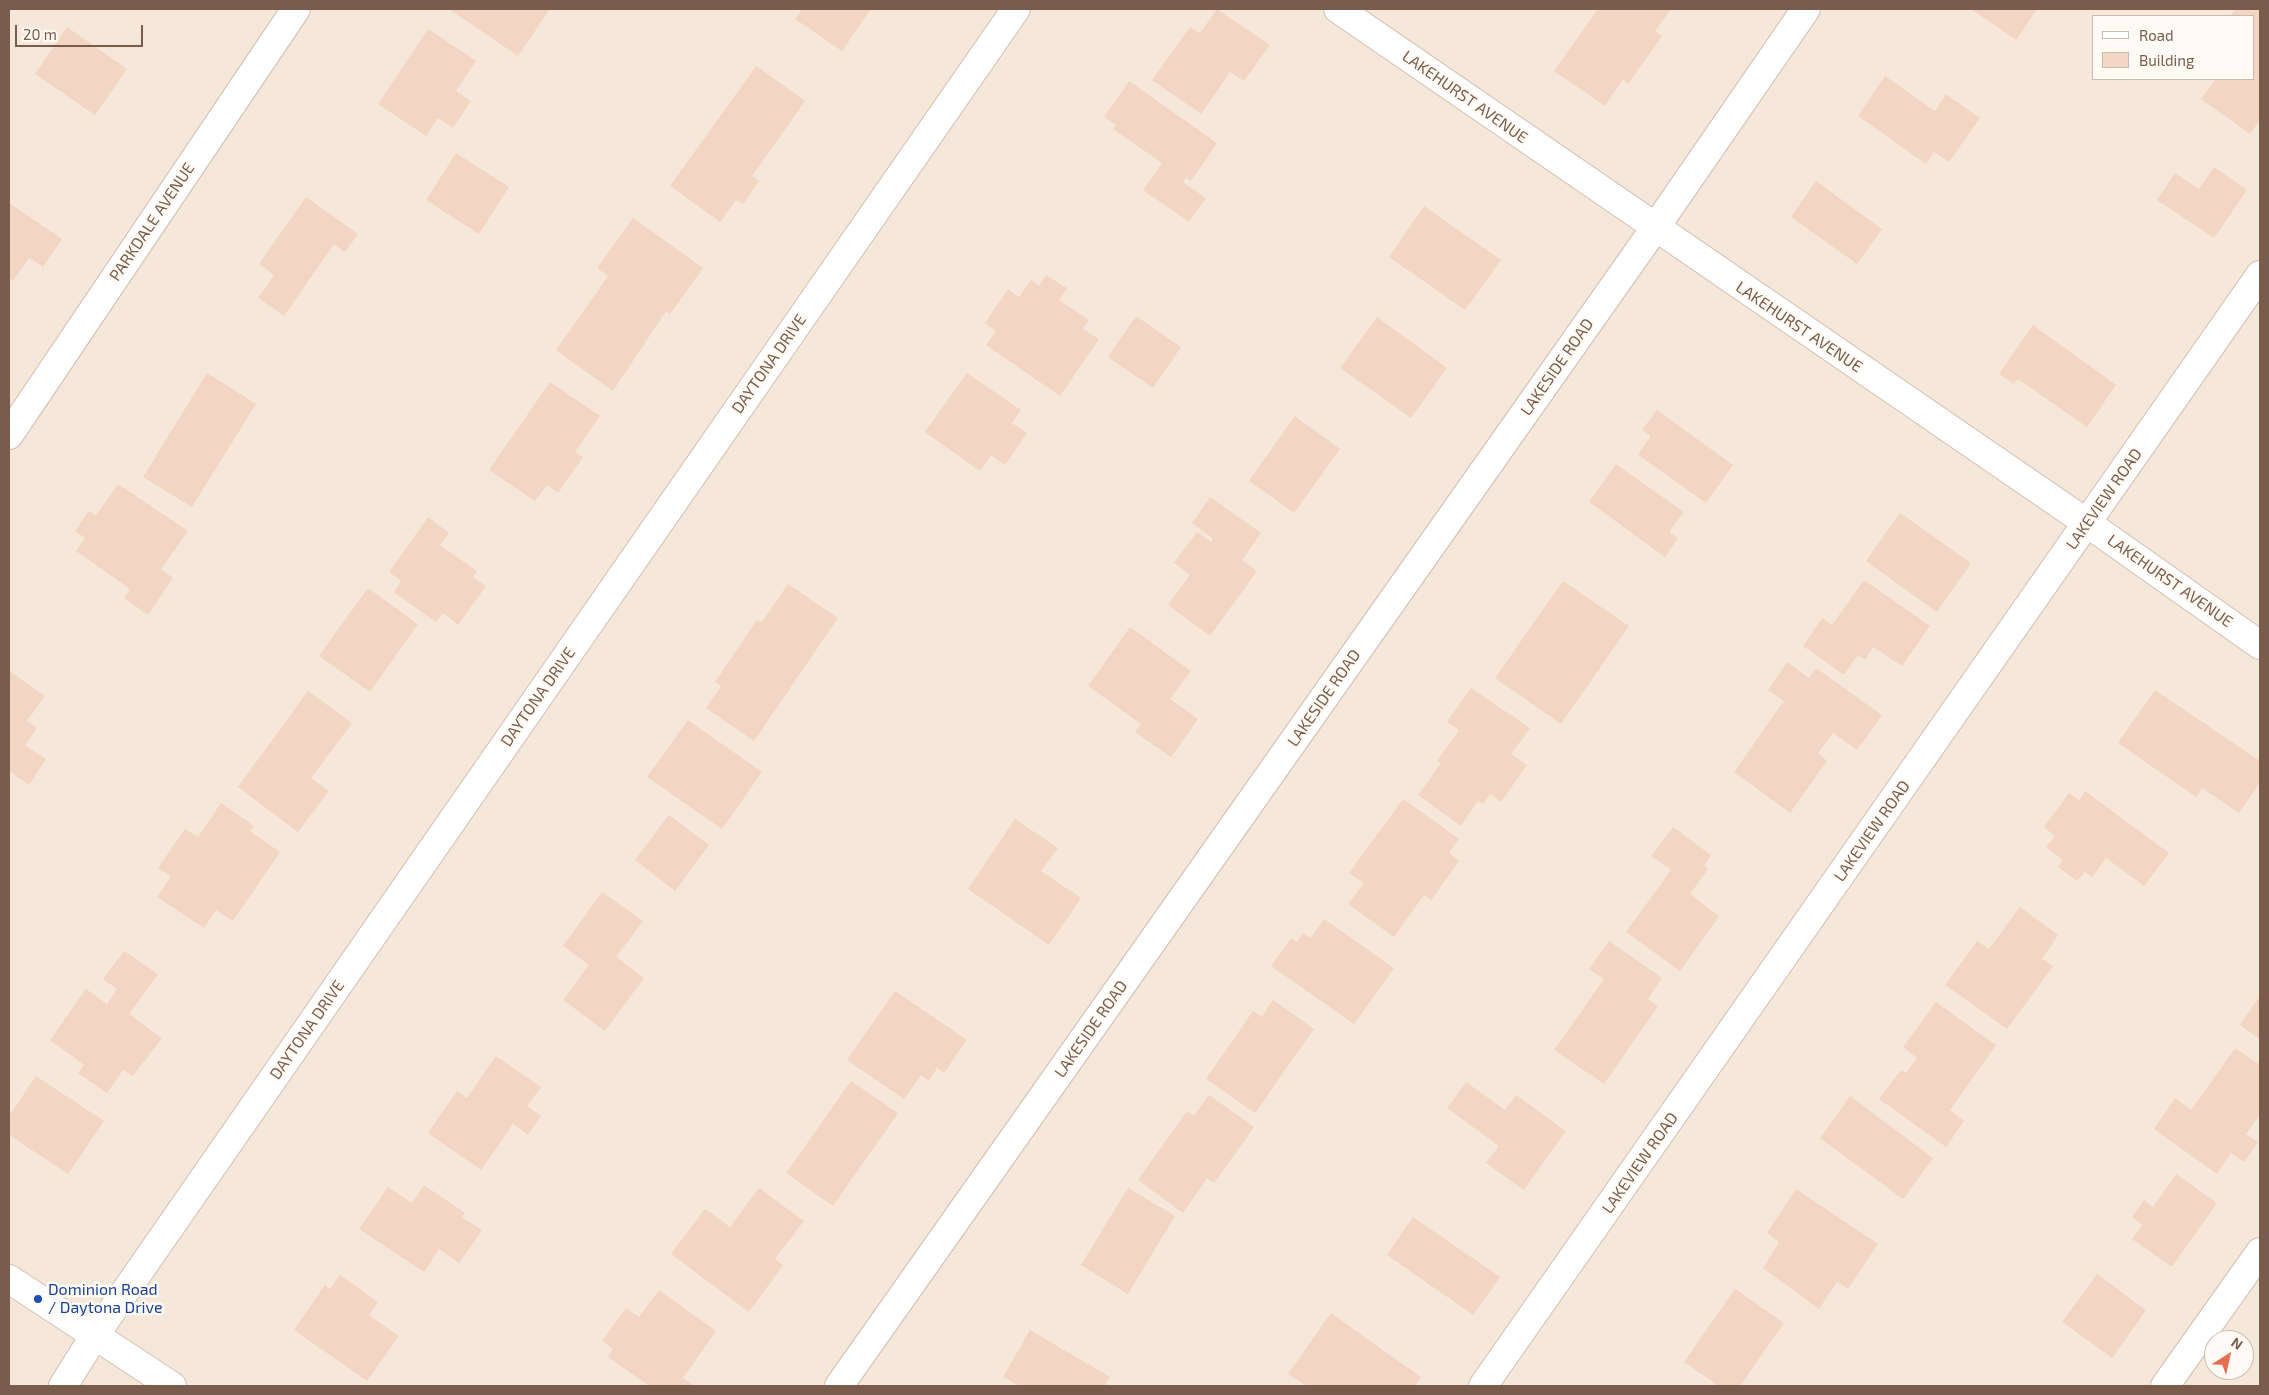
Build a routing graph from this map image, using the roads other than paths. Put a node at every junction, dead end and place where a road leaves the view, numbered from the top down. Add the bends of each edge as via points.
1 (296, 9) edge
2 (1016, 9) edge
3 (1338, 9) edge
4 (1806, 9) edge
5 (1655, 228) junction
6 (2260, 275) edge
7 (9, 435) edge
8 (2087, 523) junction
9 (2260, 645) edge
10 (2260, 1252) edge
11 (9, 1279) edge
12 (95, 1335) junction
13 (62, 1386) edge
14 (172, 1386) edge
15 (839, 1386) edge
16 (1484, 1386) edge
17 (2166, 1386) edge

1 - 7 street, PARKDALE AVENUE
2 - 12 street, DAYTONA DRIVE
3 - 5 street, LAKEHURST AVENUE
4 - 5 street, LAKESIDE ROAD
5 - 8 street, LAKEHURST AVENUE
5 - 15 street, LAKESIDE ROAD
6 - 8 street, LAKEVIEW ROAD
8 - 9 street, LAKEHURST AVENUE
8 - 16 street, LAKEVIEW ROAD
10 - 17 street
11 - 12 street
12 - 13 street, DAYTONA DRIVE
12 - 14 street

